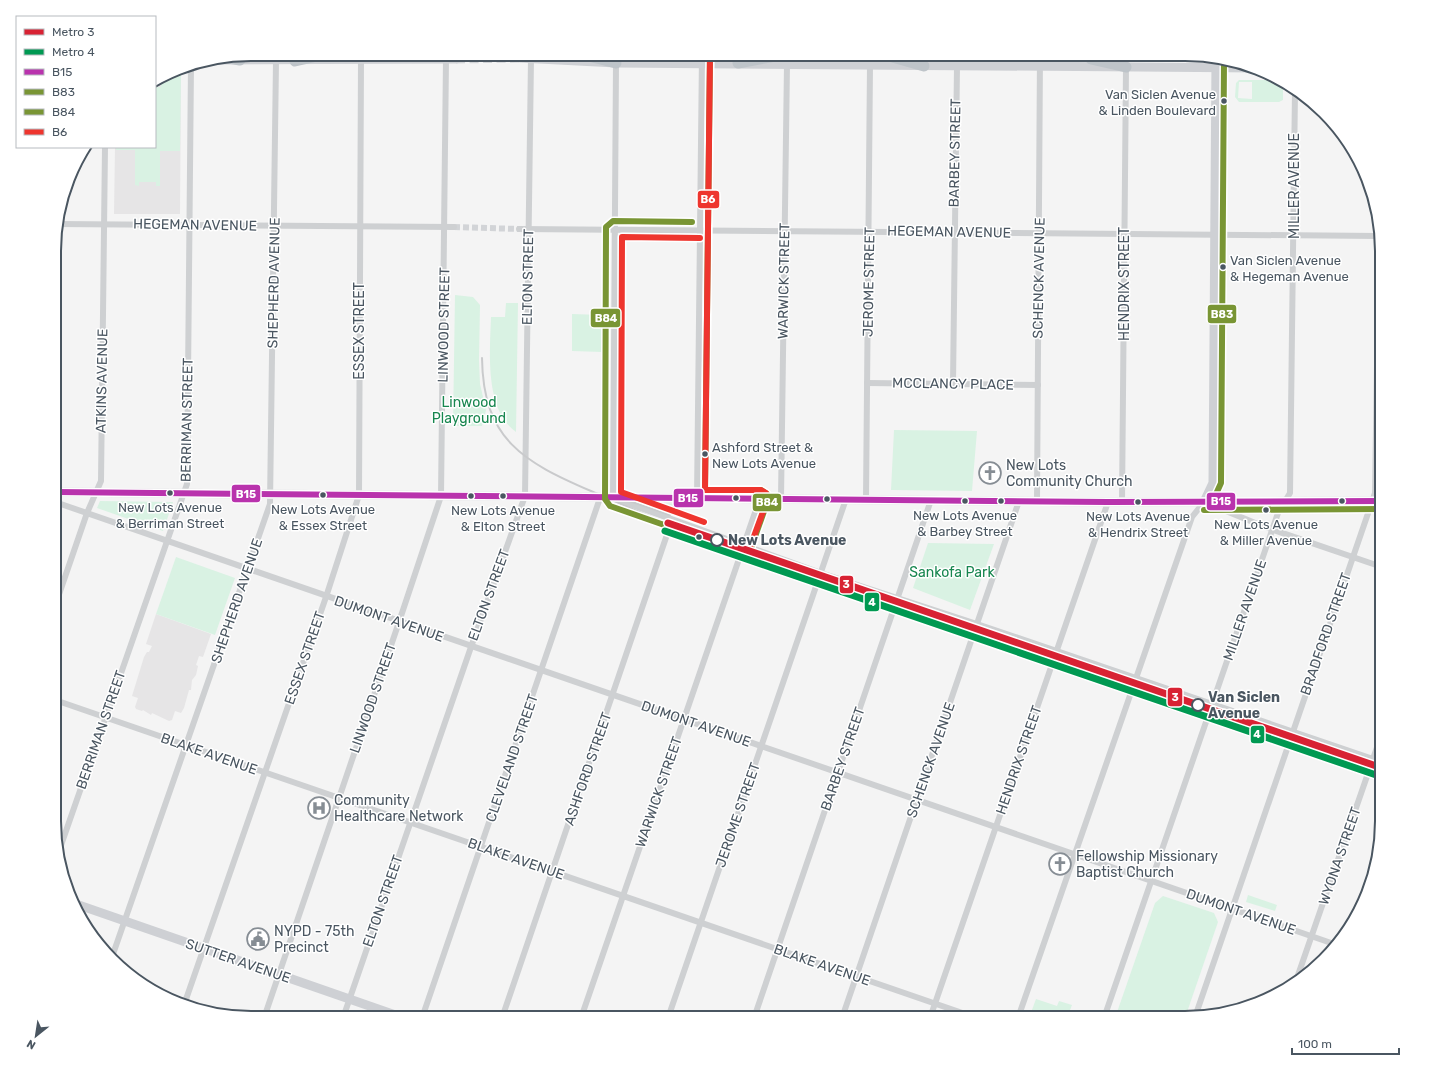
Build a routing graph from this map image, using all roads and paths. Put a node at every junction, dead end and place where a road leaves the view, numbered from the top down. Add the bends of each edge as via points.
1 (276, 61) joint
2 (295, 61) edge
3 (361, 61) edge
4 (451, 61) edge
5 (531, 61) edge
6 (582, 61) edge
7 (608, 61) edge
8 (659, 61) edge
9 (702, 61) edge
10 (716, 61) edge
11 (767, 61) edge
12 (786, 61) edge
13 (814, 61) edge
14 (906, 61) edge
15 (1040, 61) edge
16 (1099, 61) edge
17 (616, 63) junction
18 (1211, 63) edge
19 (738, 64) joint
20 (1216, 64) edge
21 (870, 65) junction
22 (924, 66) junction
23 (957, 66) junction
24 (1040, 67) junction
25 (1126, 67) junction
26 (191, 71) edge
27 (1295, 96) edge
28 (105, 148) edge
29 (63, 224) edge
30 (104, 224) junction
31 (190, 225) junction
32 (274, 226) junction
33 (360, 226) junction
34 (445, 227) junction
35 (454, 228) tunnel mouth
36 (519, 229) tunnel mouth
37 (529, 229) junction
38 (614, 229) junction
39 (700, 230) junction
40 (784, 230) junction
41 (869, 232) junction
42 (954, 232) junction
43 (1039, 233) junction
44 (1124, 234) junction
45 (1216, 234) junction
46 (1294, 235) junction
47 (1375, 237) edge
48 (868, 383) junction
49 (953, 384) junction
50 (1038, 386) junction
51 (61, 492) edge
52 (98, 492) junction
53 (184, 493) junction
54 (271, 494) junction
55 (359, 495) junction
56 (441, 496) junction
57 (525, 496) junction
58 (600, 498) junction
59 (613, 498) junction
60 (697, 498) junction
61 (760, 498) junction
62 (782, 498) junction
63 (846, 499) junction
64 (866, 499) junction
65 (931, 500) junction
66 (1020, 501) junction
67 (1037, 501) junction
68 (1375, 501) edge
69 (1108, 502) junction
70 (1122, 502) junction
71 (1204, 502) junction
72 (1285, 502) junction
73 (61, 504) edge
74 (1375, 506) edge
75 (87, 513) junction
76 (672, 520) junction
77 (1272, 530) junction
78 (167, 542) junction
79 (744, 545) junction
80 (1353, 558) junction
81 (1375, 565) edge
82 (248, 570) junction
83 (821, 572) junction
84 (61, 589) edge
85 (326, 597) junction
86 (899, 598) junction
87 (399, 622) junction
88 (977, 624) junction
89 (471, 647) junction
90 (1056, 651) junction
91 (542, 671) junction
92 (1135, 679) junction
93 (613, 696) junction
94 (61, 702) edge
95 (1212, 705) junction
96 (106, 718) junction
97 (683, 720) junction
98 (1293, 732) junction
99 (186, 745) junction
100 (761, 747) junction
101 (1375, 753) edge
102 (1373, 759) junction
103 (265, 773) junction
104 (838, 773) junction
105 (339, 798) junction
106 (917, 800) junction
107 (410, 823) junction
108 (996, 827) junction
109 (62, 842) edge
110 (481, 847) junction
111 (1075, 854) junction
112 (552, 872) junction
113 (1151, 881) junction
114 (623, 896) junction
115 (81, 906) edge
116 (1232, 909) junction
117 (125, 921) junction
118 (701, 923) junction
119 (1312, 936) junction
120 (1331, 943) edge
121 (203, 949) junction
122 (778, 949) junction
123 (114, 952) edge
124 (1300, 973) edge
125 (278, 974) junction
126 (856, 976) junction
127 (349, 999) junction
128 (186, 1000) edge
129 (935, 1004) junction
130 (266, 1011) edge
131 (345, 1011) edge
132 (384, 1011) edge
133 (424, 1011) edge
134 (504, 1011) edge
135 (583, 1011) edge
136 (670, 1011) edge
137 (756, 1011) edge
138 (844, 1011) edge
139 (932, 1011) edge
140 (956, 1011) edge
141 (1020, 1011) edge
142 (1106, 1011) edge
143 (1196, 1011) edge

1 - 2 street
1 - 32 street, SHEPHERD AVENUE
3 - 33 street, ESSEX STREET
4 - 34 street, LINWOOD STREET
5 - 37 street, ELTON STREET
6 - 17 street
7 - 17 highway
8 - 17 street
9 - 39 street
10 - 19 street
11 - 19 highway
12 - 40 street, WARWICK STREET
13 - 21 street
14 - 22 highway
15 - 24 street, SCHENCK AVENUE
16 - 25 highway
17 - 38 street
18 - 25 street
20 - 45 street
21 - 22 street
21 - 41 street, JEROME STREET
22 - 23 street
23 - 24 street
23 - 42 street, BARBEY STREET
24 - 25 street
24 - 43 street, SCHENCK AVENUE
25 - 44 street, HENDRIX STREET
26 - 31 street, BERRIMAN STREET
27 - 46 street, MILLER AVENUE
28 - 30 street, ATKINS AVENUE
29 - 30 street, HEGEMAN AVENUE
30 - 31 street, HEGEMAN AVENUE
30 - 52 street, ATKINS AVENUE via 101,481
31 - 32 street, HEGEMAN AVENUE
31 - 53 street, BERRIMAN STREET via 187,484
32 - 33 street, HEGEMAN AVENUE
32 - 54 street, SHEPHERD AVENUE
33 - 34 street, HEGEMAN AVENUE
33 - 55 street, ESSEX STREET
34 - 35 street, HEGEMAN AVENUE
34 - 56 street, LINWOOD STREET
36 - 37 street, HEGEMAN AVENUE
37 - 38 street, HEGEMAN AVENUE
37 - 57 street, ELTON STREET
38 - 39 street, HEGEMAN AVENUE
38 - 59 street
39 - 40 street, HEGEMAN AVENUE
39 - 60 street
40 - 41 street, HEGEMAN AVENUE
40 - 62 street, WARWICK STREET
41 - 42 street, HEGEMAN AVENUE
41 - 48 street, JEROME STREET
42 - 43 street, HEGEMAN AVENUE
42 - 49 street, BARBEY STREET
43 - 44 street, HEGEMAN AVENUE
43 - 50 street, SCHENCK AVENUE
44 - 45 street, HEGEMAN AVENUE
44 - 70 street, HENDRIX STREET
45 - 46 street, HEGEMAN AVENUE
45 - 71 street via 1213,483
46 - 47 street, HEGEMAN AVENUE
46 - 72 street, MILLER AVENUE via 1290,493
48 - 49 street, MCCLANCY PLACE
48 - 64 street, JEROME STREET
49 - 50 street, MCCLANCY PLACE
50 - 67 street, SCHENCK AVENUE
51 - 52 street
52 - 53 street
52 - 75 street, ATKINS AVENUE
53 - 54 street
53 - 78 street, BERRIMAN STREET
54 - 55 street
54 - 82 street, SHEPHERD AVENUE
55 - 56 street
55 - 85 street, ESSEX STREET
56 - 57 street
56 - 87 street, LINWOOD STREET
57 - 58 street
57 - 89 street, ELTON STREET
58 - 59 street
58 - 91 street, CLEVELAND STREET
59 - 60 street
59 - 76 street
60 - 61 street
61 - 62 street
61 - 79 street, WARWICK STREET
62 - 63 street
63 - 64 street
63 - 83 street, JEROME STREET
64 - 65 street
65 - 66 street
65 - 86 street, BARBEY STREET
66 - 67 street
66 - 88 street, SCHENCK AVENUE
67 - 69 street
68 - 72 street
69 - 70 street
69 - 90 street, HENDRIX STREET
70 - 71 street
71 - 72 street
71 - 77 street
71 - 92 street via 1192,517
72 - 77 street, MILLER AVENUE
73 - 75 street, DUMONT AVENUE
74 - 80 street, BRADFORD STREET
75 - 78 street, DUMONT AVENUE
75 - 84 street, ATKINS AVENUE
76 - 79 street
76 - 93 street, ASHFORD STREET
77 - 80 street
77 - 95 street, MILLER AVENUE
78 - 82 street, DUMONT AVENUE
78 - 96 street, BERRIMAN STREET
79 - 83 street
79 - 97 street, WARWICK STREET
80 - 81 street
80 - 98 street, BRADFORD STREET
82 - 85 street, DUMONT AVENUE
82 - 99 street, SHEPHERD AVENUE
83 - 86 street
83 - 100 street, JEROME STREET
85 - 87 street, DUMONT AVENUE
85 - 103 street, ESSEX STREET
86 - 88 street
86 - 104 street, BARBEY STREET
87 - 89 street, DUMONT AVENUE
87 - 105 street, LINWOOD STREET
88 - 90 street
88 - 106 street, SCHENCK AVENUE
89 - 91 street, DUMONT AVENUE
89 - 107 street, ELTON STREET
90 - 92 street
90 - 108 street, HENDRIX STREET
91 - 93 street, DUMONT AVENUE
91 - 110 street, CLEVELAND STREET
92 - 95 street
92 - 111 street
93 - 97 street, DUMONT AVENUE
93 - 112 street, ASHFORD STREET
94 - 96 street, BLAKE AVENUE
95 - 98 street
95 - 113 street, MILLER AVENUE
96 - 99 street, BLAKE AVENUE
96 - 109 street, BERRIMAN STREET
97 - 100 street, DUMONT AVENUE
97 - 114 street, WARWICK STREET
98 - 102 street
98 - 116 street, BRADFORD STREET
99 - 103 street, BLAKE AVENUE
99 - 117 street, SHEPHERD AVENUE
100 - 104 street, DUMONT AVENUE
100 - 118 street, JEROME STREET
101 - 102 street, WYONA STREET
102 - 119 street, WYONA STREET
103 - 105 street, BLAKE AVENUE
103 - 121 street, ESSEX STREET
104 - 106 street, DUMONT AVENUE
104 - 122 street, BARBEY STREET
105 - 107 street, BLAKE AVENUE
105 - 125 street, LINWOOD STREET
106 - 108 street, DUMONT AVENUE
106 - 126 street, SCHENCK AVENUE
107 - 110 street, BLAKE AVENUE
107 - 127 street, ELTON STREET
108 - 111 street, DUMONT AVENUE
108 - 129 street, HENDRIX STREET
110 - 112 street, BLAKE AVENUE
110 - 133 street, CLEVELAND STREET
111 - 113 street, DUMONT AVENUE
111 - 141 street
112 - 114 street, BLAKE AVENUE
112 - 134 street, ASHFORD STREET
113 - 116 street, DUMONT AVENUE
113 - 142 street, MILLER AVENUE
114 - 118 street, BLAKE AVENUE
114 - 135 street, WARWICK STREET
115 - 117 street, SUTTER AVENUE
116 - 119 street, DUMONT AVENUE
116 - 143 street, BRADFORD STREET
117 - 121 street, SUTTER AVENUE
117 - 123 street, SHEPHERD AVENUE
118 - 122 street, BLAKE AVENUE
118 - 136 street, JEROME STREET
119 - 120 street, DUMONT AVENUE
119 - 124 street, WYONA STREET
121 - 125 street, SUTTER AVENUE
121 - 128 street, ESSEX STREET
122 - 126 street, BLAKE AVENUE
122 - 137 street, BARBEY STREET
125 - 127 street, SUTTER AVENUE
125 - 130 street, LINWOOD STREET
126 - 129 street, BLAKE AVENUE
126 - 138 street, SCHENCK AVENUE
127 - 131 street, ELTON STREET
127 - 132 street, SUTTER AVENUE
129 - 139 street, HENDRIX STREET
129 - 140 street, BLAKE AVENUE

